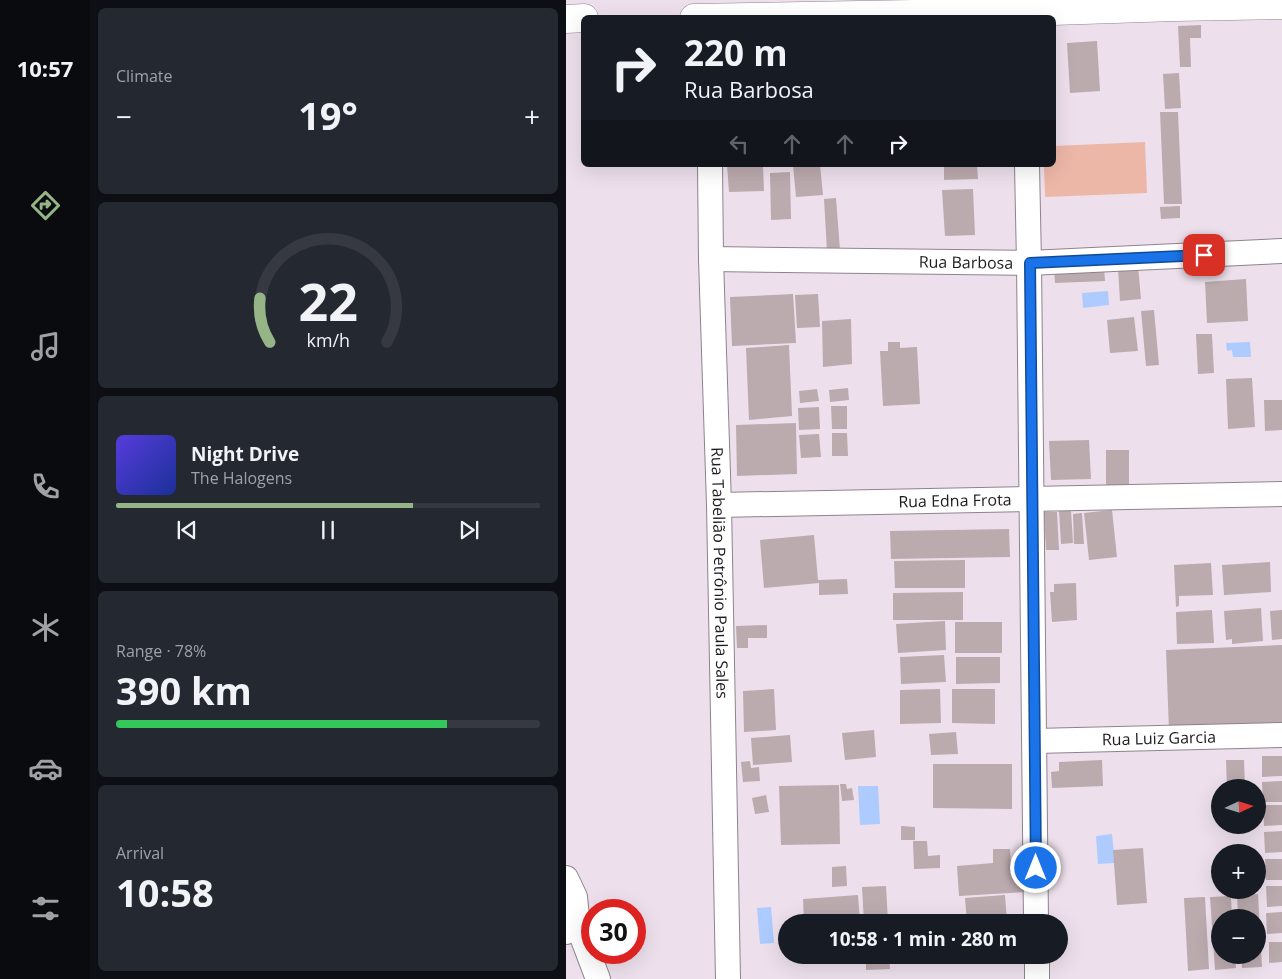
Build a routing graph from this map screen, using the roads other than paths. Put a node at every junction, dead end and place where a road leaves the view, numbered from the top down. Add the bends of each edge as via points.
1 (708, 0) edge
2 (1282, 5) edge
3 (1023, 10) edge
4 (708, 15) edge
5 (798, 15) edge
6 (581, 18) edge
7 (566, 19) edge
8 (710, 167) edge
9 (1027, 167) edge
10 (1282, 251) edge
11 (711, 259) junction
12 (1030, 263) junction
13 (1282, 494) edge
14 (1031, 499) junction
15 (719, 506) junction
16 (1282, 735) edge
17 (1035, 741) junction
18 (566, 878) edge
19 (1036, 914) edge
20 (577, 935) edge
21 (1037, 964) edge
22 (598, 979) edge
23 (728, 979) edge
24 (1037, 979) edge

1 - 4 street
2 - 3 main road
3 - 5 main road
6 - 7 main road
8 - 11 street, Rua Tabelião Petrônio Paula Sales
9 - 12 street
10 - 12 street, Rua Barbosa
11 - 12 street, Rua Barbosa
11 - 15 street, Rua Tabelião Petrônio Paula Sales
12 - 14 street
13 - 14 street, Rua Edna Frota
14 - 15 street, Rua Edna Frota
14 - 17 street
15 - 23 street, Rua Tabelião Petrônio Paula Sales
16 - 17 street, Rua Luiz Garcia
17 - 19 street
18 - 20 street via 575,897
20 - 22 street
21 - 24 street

